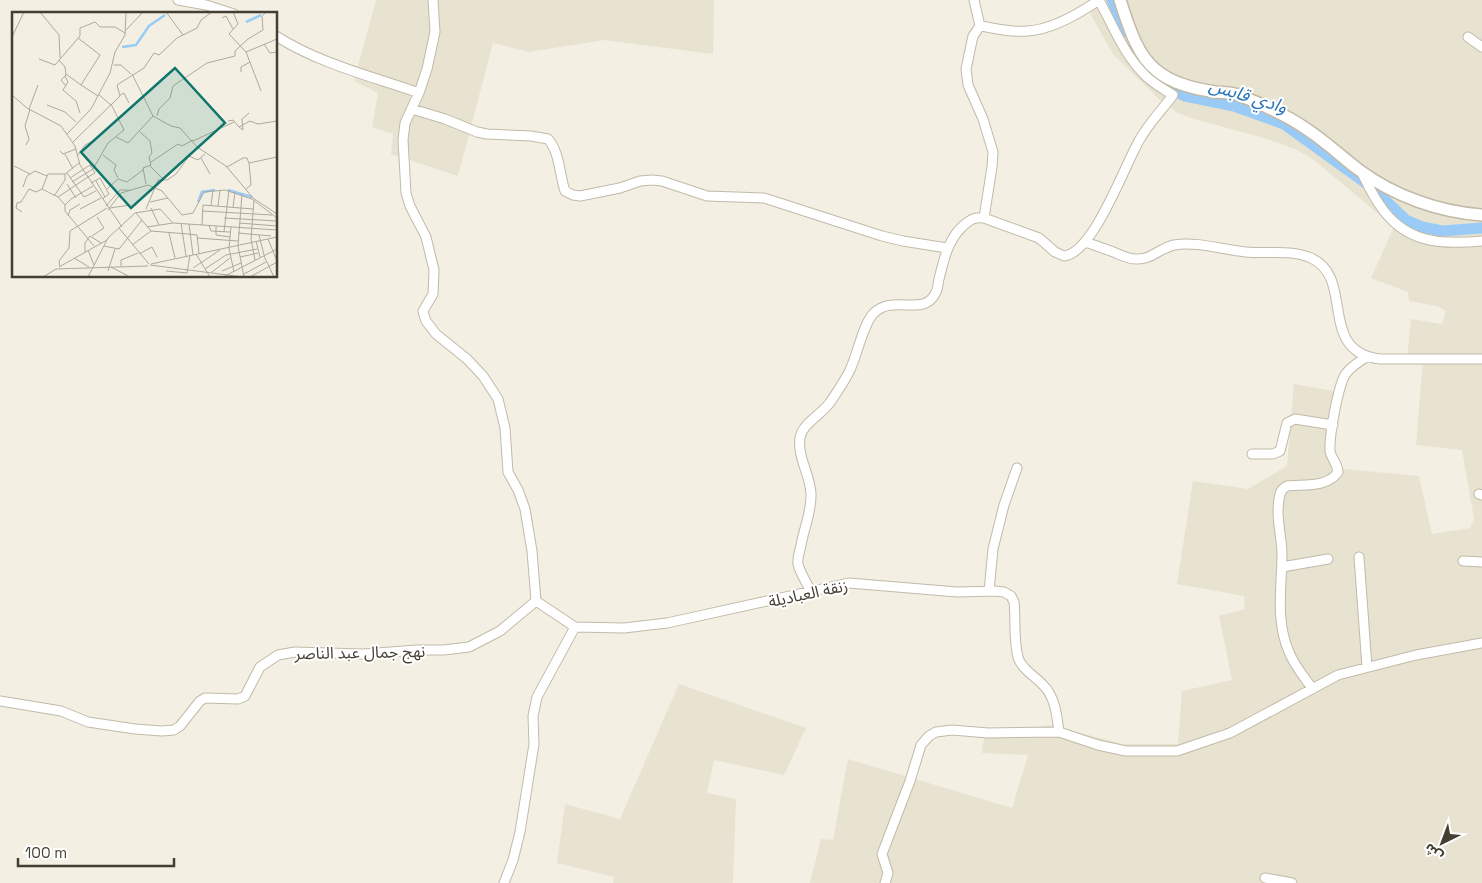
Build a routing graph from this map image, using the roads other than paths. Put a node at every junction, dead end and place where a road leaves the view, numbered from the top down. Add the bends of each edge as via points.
1 (178, 0) edge
2 (433, 0) edge
3 (974, 0) edge
4 (1099, 0) edge
5 (1120, 0) edge
6 (228, 12) edge
7 (980, 26) junction
8 (278, 37) edge
9 (1468, 37) dead end
10 (1482, 46) edge
11 (419, 93) junction
12 (412, 109) junction
13 (1361, 171) junction
14 (1482, 214) edge
15 (984, 218) junction
16 (1482, 241) edge
17 (1085, 242) junction
18 (947, 248) junction
19 (1366, 357) junction
20 (1482, 359) edge
21 (1333, 425) junction
22 (1252, 454) dead end
23 (1017, 468) dead end
24 (1359, 557) dead end
25 (1328, 559) dead end
26 (1463, 561) dead end
27 (1482, 562) edge
28 (1282, 566) junction
29 (989, 591) junction
30 (811, 592) junction
31 (536, 601) junction
32 (575, 627) junction
33 (1482, 643) edge
34 (1367, 667) junction
35 (1312, 688) junction
36 (0, 701) edge
37 (1059, 732) junction
38 (1265, 878) dead end
39 (504, 883) edge
40 (885, 883) edge
41 (1292, 883) edge

1 - 6 street
2 - 11 street via 434,32
3 - 7 street
4 - 7 street via 1071,17 1028,32
4 - 17 street via 1142,72 1173,95 1140,139 1101,218
5 - 13 street via 1142,55 1163,75 1187,86 1237,94 1270,108 1310,131
7 - 15 street via 972,36 966,69 968,85 993,152
8 - 11 street via 318,58
9 - 10 street
11 - 12 street
12 - 18 street via 445,118 477,132 548,138 556,148 565,190 573,195 594,194 640,181 662,181 707,196 764,198 903,242
12 - 31 street via 405,123 403,140 406,193 426,237 434,270 433,294 424,315 430,328 468,359 498,399 505,428 508,472 525,509
13 - 14 street via 1419,201 1457,212
13 - 16 street via 1380,205 1410,233 1440,243
15 - 17 street via 1039,238 1064,256 1074,253
15 - 18 street via 971,219 959,229
17 - 19 street via 1134,259 1153,256 1174,245 1190,244 1249,252 1284,252 1311,258 1321,264 1331,277 1346,341
18 - 30 street via 935,294 923,304 892,304 882,306 872,314 849,372 825,409 802,429 800,448 811,491 811,504 798,565
19 - 20 street
19 - 21 street via 1346,375
21 - 22 street via 1296,419 1288,423 1280,451
21 - 28 street via 1330,451 1338,464 1335,476 1317,484 1287,486 1280,493 1278,514
23 - 29 street via 993,549
24 - 34 street
25 - 28 street
26 - 27 street
28 - 35 street via 1280,621 1288,652
29 - 30 street, زنقة العباديلة via 957,592 849,583
29 - 37 street, زنقة العباديلة via 1012,596 1019,660 1049,692
30 - 32 street, زنقة العباديلة via 667,623 624,628
31 - 32 street
31 - 36 street, نهج جمال عبد الناصر via 500,631 468,646 363,654 295,652 278,655 260,667 245,696 238,699 205,698 174,730 135,729 88,722 61,711
32 - 39 street via 537,697 534,744 520,832
33 - 34 street
34 - 35 street via 1338,674
35 - 37 street via 1230,733 1178,751 1126,751
37 - 40 street via 952,730 929,736 922,745 882,854 888,874
38 - 41 street

